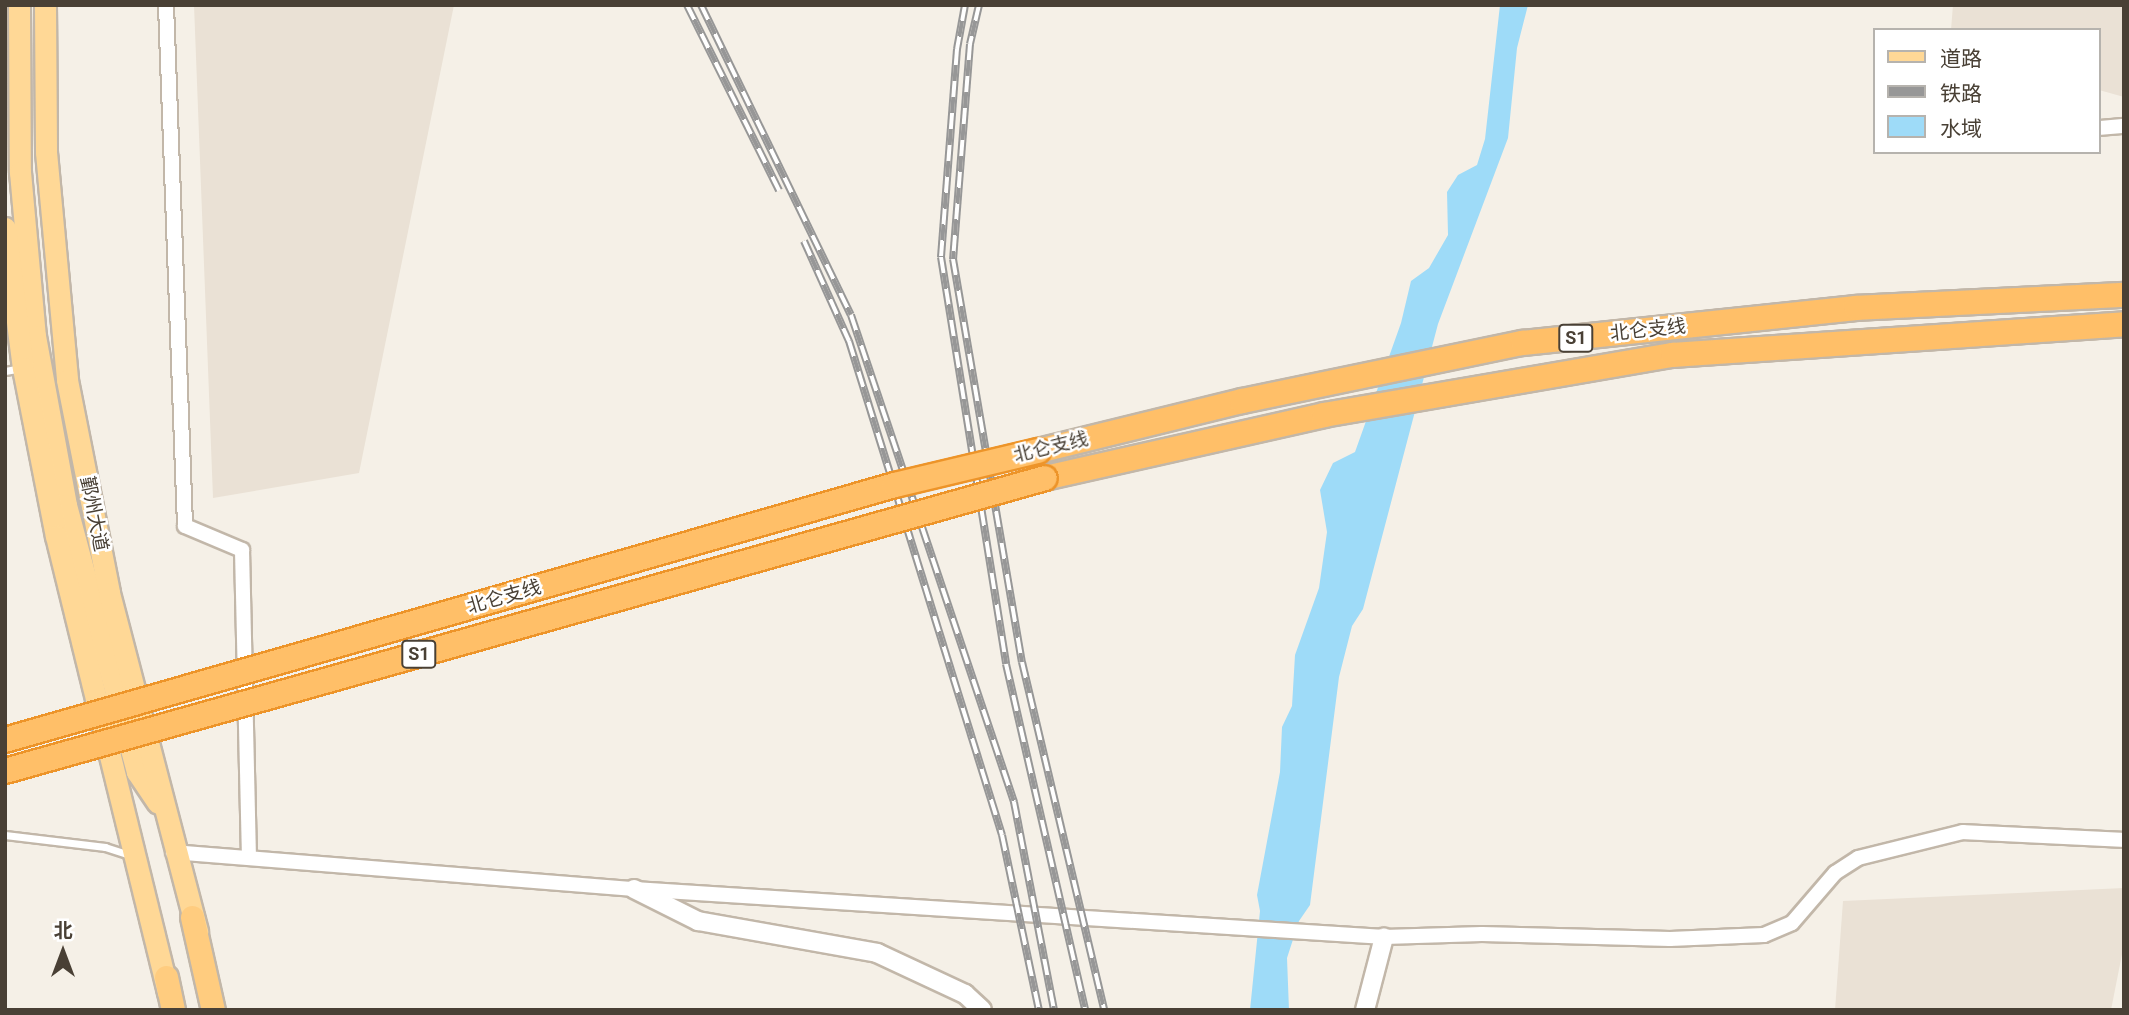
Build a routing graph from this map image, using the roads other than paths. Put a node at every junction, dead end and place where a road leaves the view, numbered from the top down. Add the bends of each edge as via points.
1 (19, 5) edge
2 (45, 5) edge
3 (166, 5) edge
4 (2124, 126) edge
5 (2101, 128) edge
6 (5, 229) edge
7 (2124, 295) edge
8 (2122, 324) edge
9 (14, 370) edge
10 (5, 740) edge
11 (5, 771) edge
12 (167, 817) junction
13 (5, 835) edge
14 (2124, 840) edge
15 (173, 852) junction
16 (134, 857) junction
17 (249, 858) junction
18 (634, 890) junction
19 (192, 917) junction
20 (1384, 937) junction
21 (166, 978) joint
22 (171, 1010) edge
23 (213, 1010) edge
24 (224, 1010) edge
25 (982, 1010) edge
26 (1365, 1010) edge

1 - 12 main road via 20,172 37,349 66,505 137,772
2 - 12 main road, 鄞州大道 via 46,152 67,380 109,593
3 - 17 street via 185,526 242,550
4 - 5 street
6 - 9 main road
7 - 10 highway, 北仑支线 / S1, bridge via 1856,308 1523,343 1242,401 894,485
8 - 11 highway, 北仑支线 / S1, bridge via 1673,355 1324,415 1045,478
9 - 16 main road
12 - 15 main road, 鄞州大道
13 - 16 lane via 105,847
14 - 20 street via 1963,832 1908,844 1858,858 1835,873 1792,923 1764,935
15 - 17 street
15 - 19 main road, 鄞州大道
16 - 21 main road
17 - 18 street
18 - 20 street
18 - 25 street via 698,921 877,953 965,994
19 - 23 highway
19 - 24 main road, 鄞州大道
20 - 26 street
21 - 22 highway

